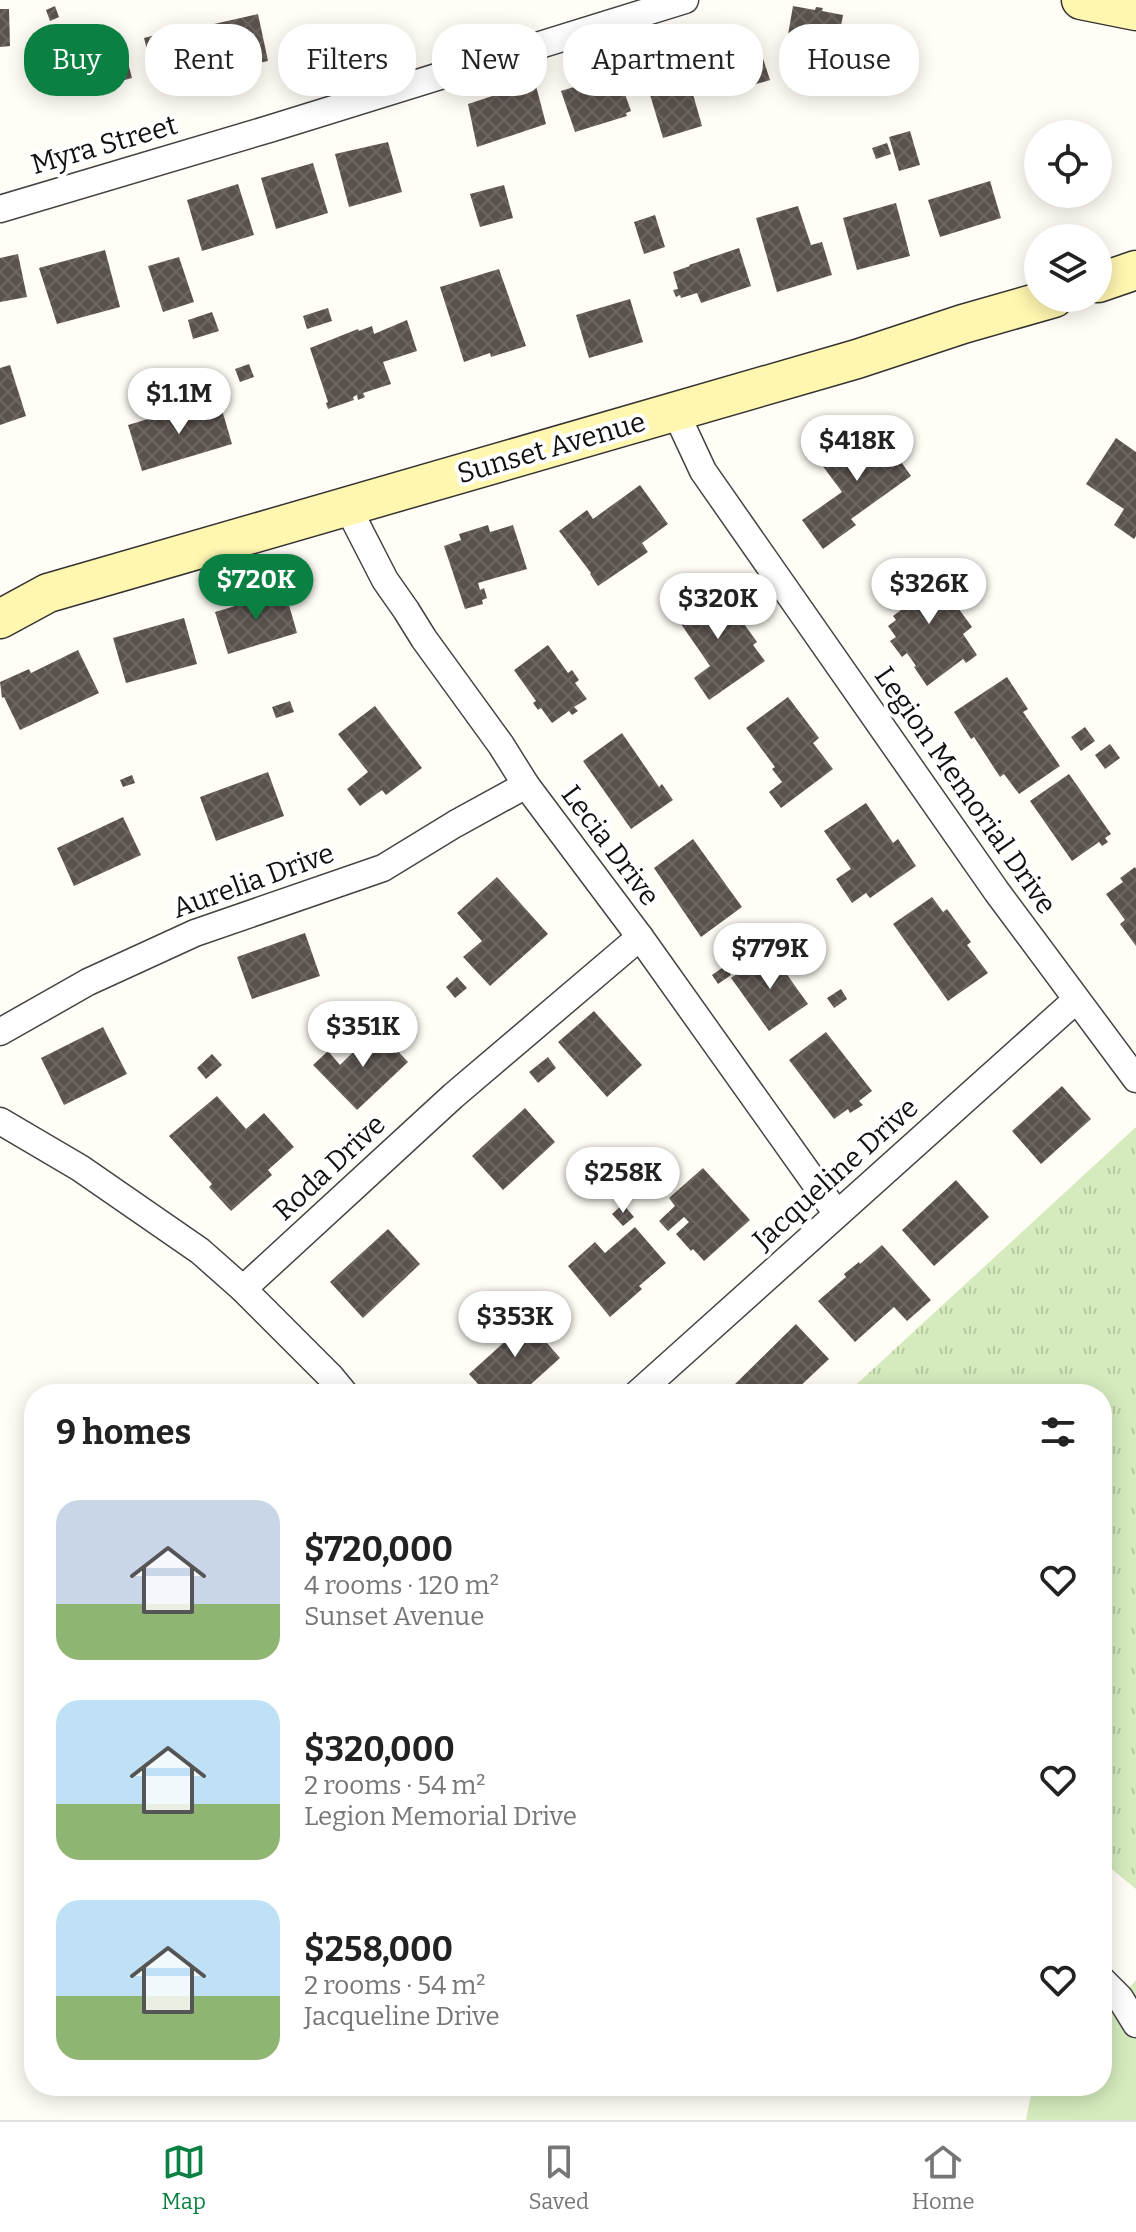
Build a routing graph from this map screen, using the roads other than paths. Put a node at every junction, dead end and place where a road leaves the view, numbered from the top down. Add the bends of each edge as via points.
1 (685, 0) edge
2 (1081, 0) edge
3 (1136, 11) edge
4 (0, 209) edge
5 (1136, 270) edge
6 (1112, 278) edge
7 (1024, 307) edge
8 (675, 411) junction
9 (347, 506) junction
10 (48, 593) junction
11 (0, 603) edge
12 (0, 619) edge
13 (526, 785) junction
14 (640, 937) junction
15 (1076, 1000) junction
16 (0, 1032) edge
17 (1136, 1079) edge
18 (0, 1121) edge
19 (837, 1214) junction
20 (243, 1289) junction
21 (337, 1384) edge
22 (648, 1384) edge
23 (1112, 1990) edge
24 (1136, 2024) edge

1 - 4 street, Myra Street
2 - 3 main road
5 - 6 main road
7 - 8 main road, Sunset Avenue
8 - 9 main road, Sunset Avenue
8 - 15 street, Legion Memorial Drive via 703,471
9 - 10 main road, Sunset Avenue
9 - 13 street, Lecia Drive via 385,580
10 - 11 street, Sunset Avenue
10 - 12 main road, Sunset Avenue
13 - 14 street, Lecia Drive
13 - 16 street, Aurelia Drive via 383,868 195,933 88,982
14 - 19 street, Lecia Drive
14 - 20 street, Roda Drive via 453,1096
15 - 17 street, Legion Memorial Drive
15 - 19 street, Jacqueline Drive
18 - 20 street via 176,1234
19 - 22 street, Jacqueline Drive
20 - 21 street
23 - 24 street

